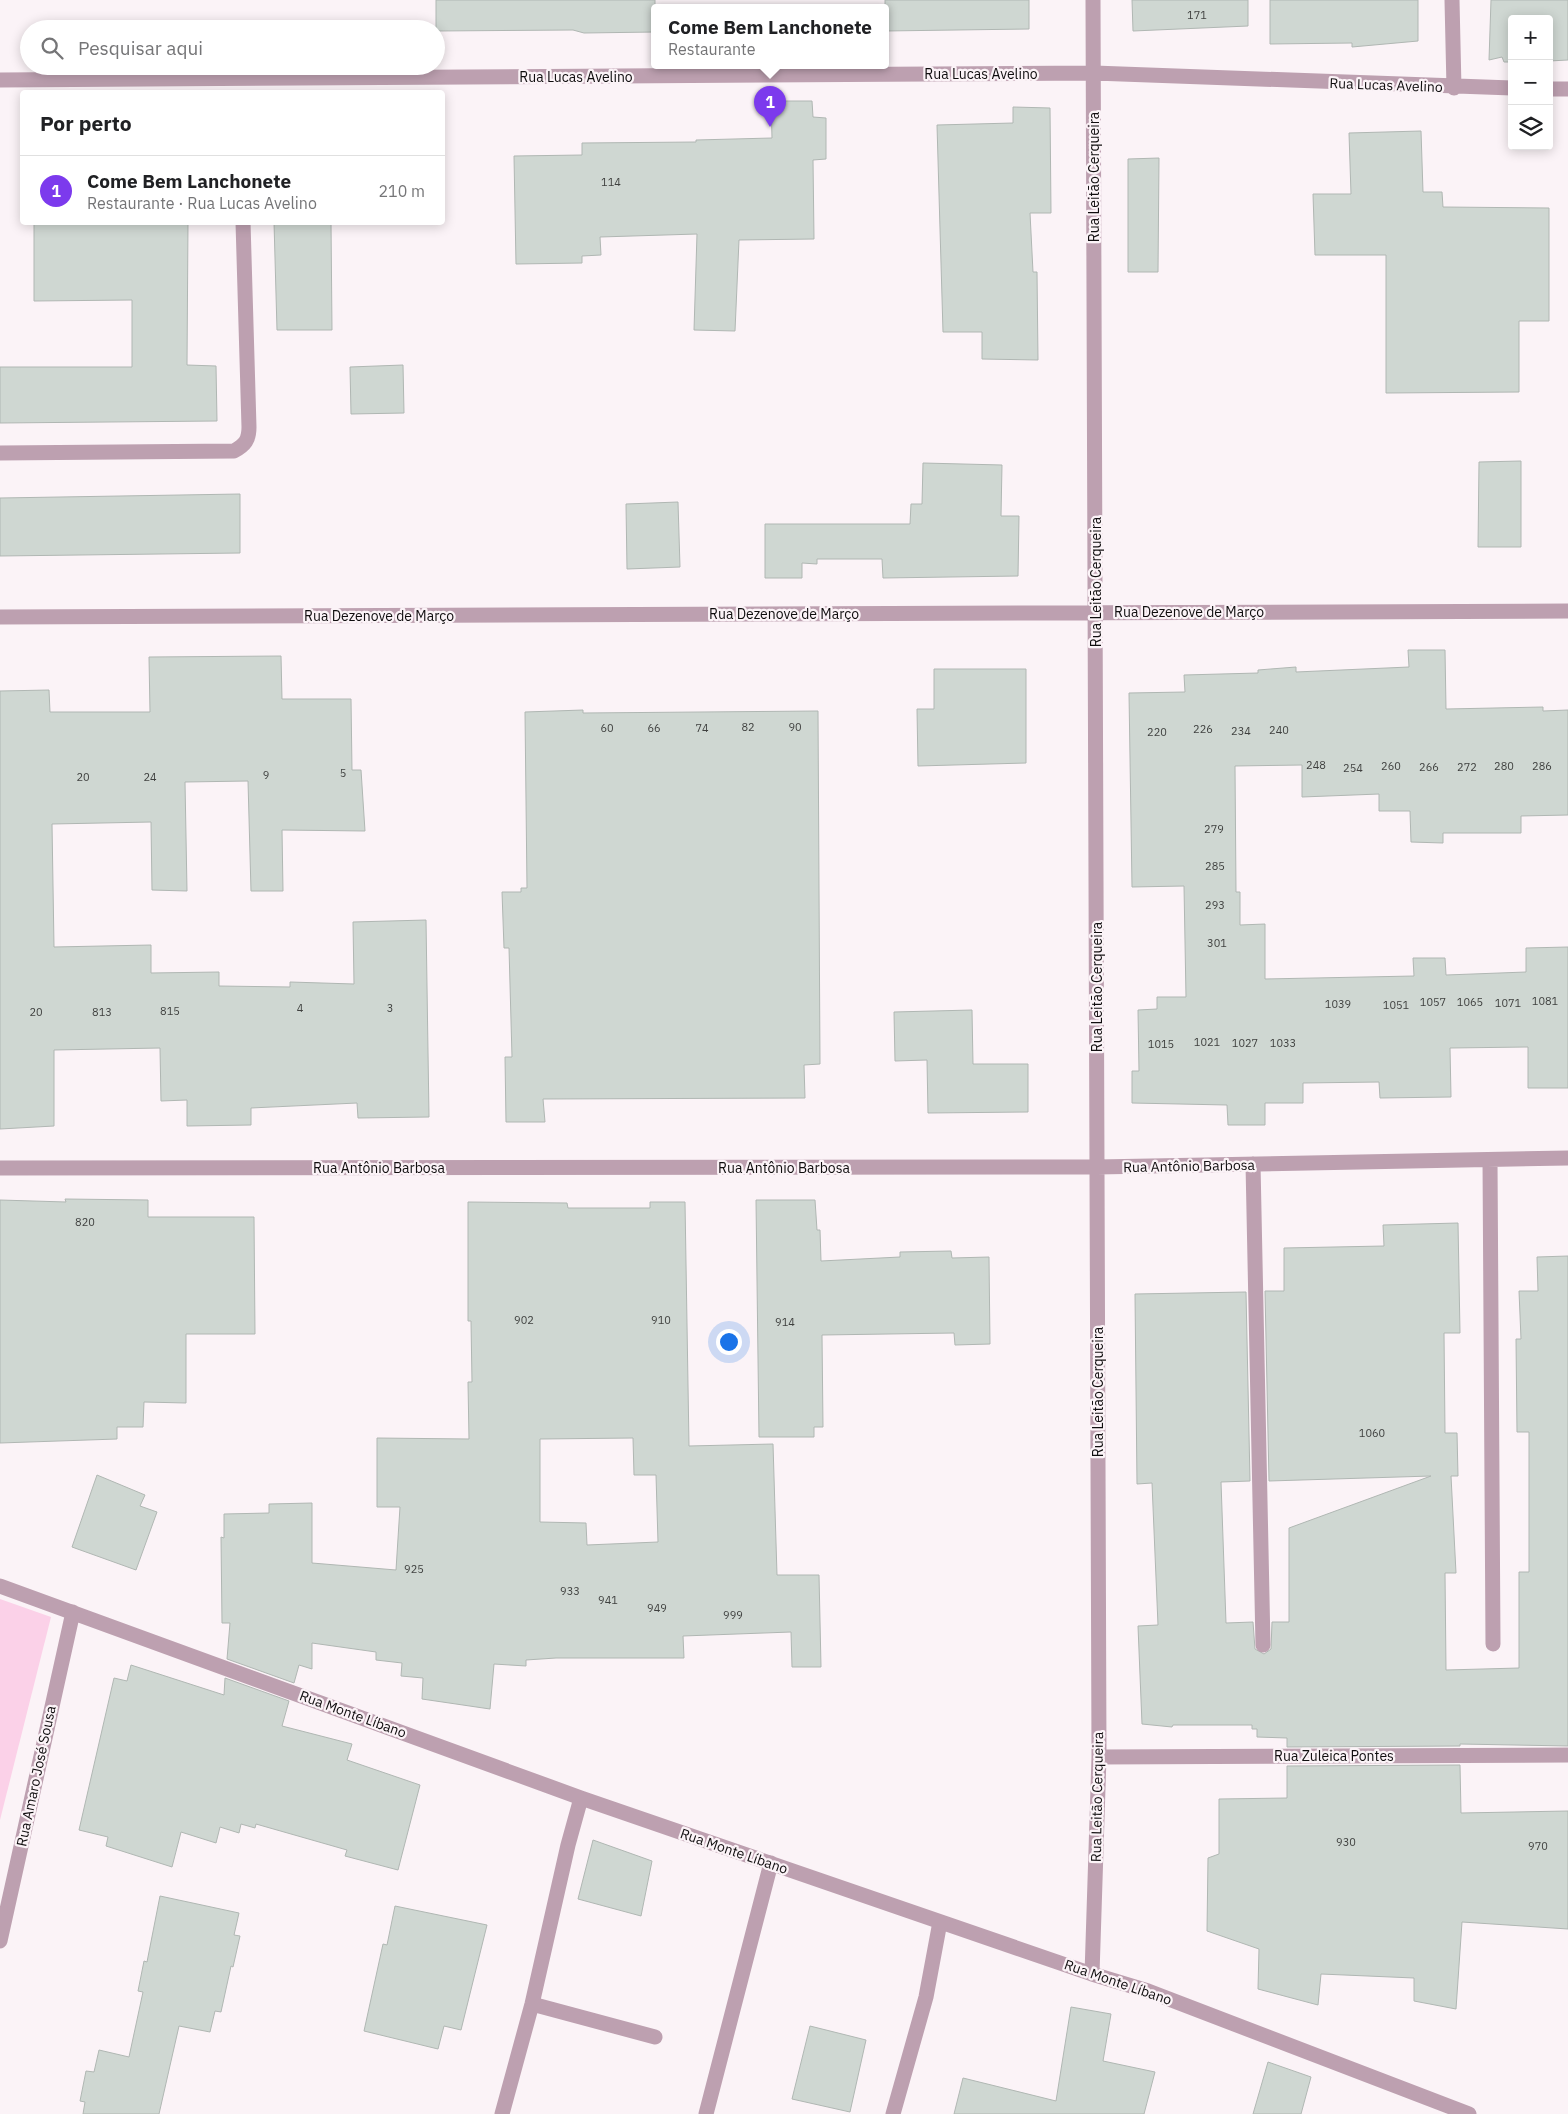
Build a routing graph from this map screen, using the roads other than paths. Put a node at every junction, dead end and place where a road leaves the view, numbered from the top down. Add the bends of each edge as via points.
1 (1092, 0) edge
2 (1452, 0) edge
3 (1094, 73) junction
4 (0, 80) edge
5 (239, 86) edge
6 (1454, 88) junction
7 (1508, 88) edge
8 (1553, 89) edge
9 (1568, 89) edge
10 (243, 225) edge
11 (0, 453) edge
12 (1568, 610) edge
13 (1096, 612) junction
14 (0, 618) edge
15 (1568, 1158) edge
16 (1490, 1160) junction
17 (1252, 1164) junction
18 (1097, 1167) junction
19 (0, 1168) edge
20 (0, 1586) edge
21 (73, 1612) junction
22 (1493, 1644) dead end
23 (1263, 1646) dead end
24 (1568, 1755) edge
25 (1099, 1757) junction
26 (581, 1798) junction
27 (771, 1863) junction
28 (940, 1922) junction
29 (0, 1941) edge
30 (1092, 1974) junction
31 (532, 2004) junction
32 (655, 2037) dead end
33 (502, 2114) edge
34 (706, 2114) edge
35 (892, 2114) edge
36 (1469, 2114) edge

1 - 3 street, Rua Leitão Cerqueira
2 - 6 street
3 - 5 street, Rua Lucas Avelino
3 - 6 street, Rua Lucas Avelino
3 - 13 street, Rua Leitão Cerqueira
4 - 5 street, Rua Lucas Avelino
6 - 7 street, Rua Lucas Avelino
8 - 9 street
10 - 11 street via 249,427 249,438 244,446 234,451
12 - 13 street, Rua Dezenove de Março
13 - 14 street, Rua Dezenove de Março
13 - 18 street, Rua Leitão Cerqueira
15 - 16 street, Rua Antônio Barbosa
16 - 17 street, Rua Antônio Barbosa
16 - 22 street
17 - 18 street, Rua Antônio Barbosa
17 - 23 street
18 - 19 street, Rua Antônio Barbosa
18 - 25 street, Rua Leitão Cerqueira
20 - 21 street, Rua Monte Líbano
21 - 26 street, Rua Monte Líbano
21 - 29 street, Rua Amaro José Sousa
24 - 25 street, Rua Zuleica Pontes
25 - 30 street, Rua Leitão Cerqueira
26 - 27 street, Rua Monte Líbano
26 - 31 street
27 - 28 street, Rua Monte Líbano
27 - 34 street
28 - 30 street, Rua Monte Líbano
28 - 35 street via 926,1997
30 - 36 street, Rua Monte Líbano via 1148,1991
31 - 32 street
31 - 33 street

